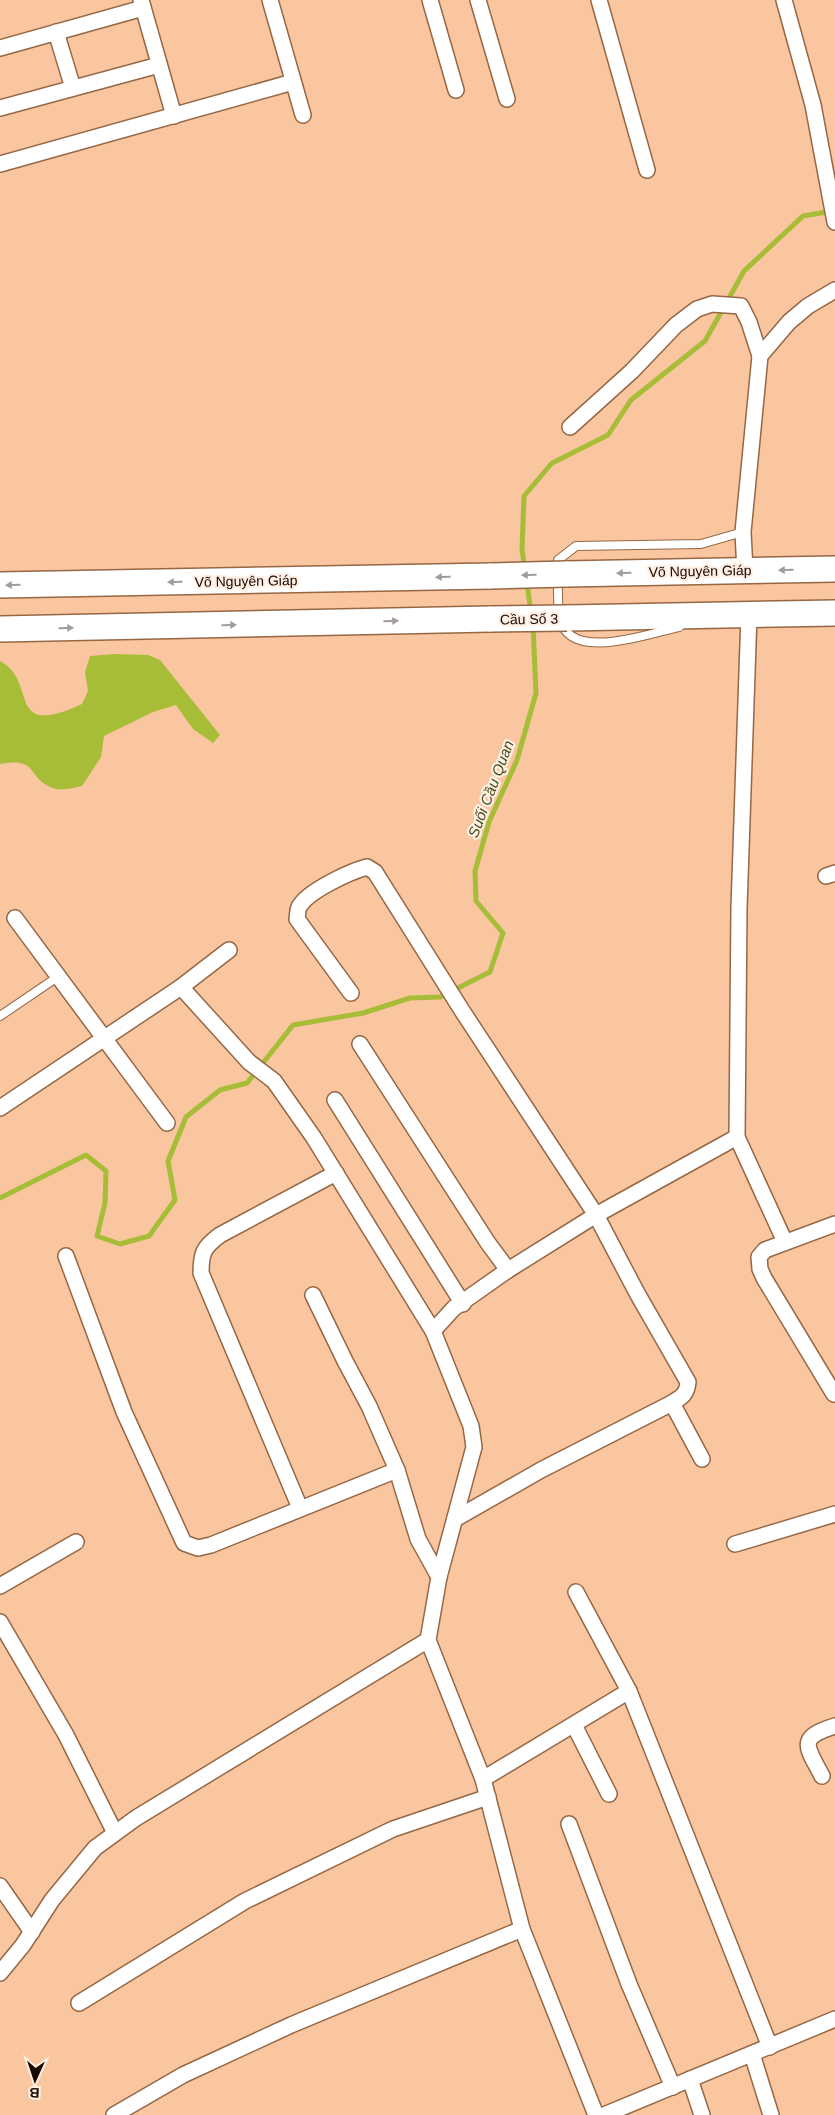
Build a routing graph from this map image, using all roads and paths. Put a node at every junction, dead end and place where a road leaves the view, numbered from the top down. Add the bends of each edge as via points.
1 (270, 0) edge
2 (430, 0) edge
3 (478, 0) edge
4 (599, 0) edge
5 (784, 0) edge
6 (142, 4) edge
7 (56, 32) junction
8 (0, 48) edge
9 (159, 65) junction
10 (293, 82) junction
11 (73, 88) junction
12 (456, 90) dead end
13 (507, 99) dead end
14 (0, 108) edge
15 (303, 115) dead end
16 (174, 116) junction
17 (0, 164) edge
18 (647, 170) dead end
19 (835, 222) edge
20 (835, 290) edge
21 (760, 356) junction
22 (570, 427) dead end
23 (743, 532) junction
24 (835, 569) edge
25 (745, 570) junction
26 (0, 586) edge
27 (835, 613) edge
28 (749, 619) junction
29 (701, 624) dead end
30 (692, 625) dead end
31 (0, 629) edge
32 (15, 918) dead end
33 (229, 950) dead end
34 (59, 976) junction
35 (181, 987) junction
36 (351, 993) dead end
37 (0, 1016) edge
38 (106, 1038) junction
39 (360, 1044) dead end
40 (335, 1100) dead end
41 (0, 1108) edge
42 (167, 1123) dead end
43 (737, 1137) junction
44 (336, 1173) junction
45 (596, 1214) junction
46 (835, 1224) edge
47 (785, 1242) junction
48 (66, 1256) dead end
49 (508, 1270) junction
50 (313, 1295) dead end
51 (463, 1304) junction
52 (433, 1331) junction
53 (834, 1394) edge
54 (672, 1403) junction
55 (702, 1459) dead end
56 (397, 1470) junction
57 (300, 1508) junction
58 (835, 1514) edge
59 (455, 1519) junction
60 (76, 1542) dead end
61 (735, 1544) dead end
62 (439, 1577) junction
63 (0, 1586) edge
64 (576, 1592) dead end
65 (0, 1622) edge
66 (428, 1640) junction
67 (630, 1691) junction
68 (574, 1725) junction
69 (835, 1726) edge
70 (822, 1776) dead end
71 (483, 1779) junction
72 (609, 1794) dead end
73 (488, 1796) junction
74 (569, 1824) dead end
75 (115, 1833) junction
76 (0, 1886) edge
77 (522, 1929) junction
78 (32, 1932) junction
79 (0, 1973) edge
80 (79, 2003) dead end
81 (835, 2019) edge
82 (770, 2047) junction
83 (752, 2054) junction
84 (690, 2079) junction
85 (673, 2087) junction
86 (114, 2115) edge
87 (596, 2115) edge
88 (604, 2115) edge
89 (702, 2115) edge
90 (771, 2115) edge

1 - 10 street
2 - 12 street
3 - 13 street
4 - 18 street
5 - 19 street via 813,105
6 - 7 street
6 - 9 street
7 - 8 street
7 - 11 street
9 - 11 street
9 - 16 street
10 - 15 street
10 - 16 street
11 - 14 street
16 - 17 street
20 - 21 street via 789,322
21 - 22 street via 740,306 712,304 696,309
21 - 23 street
23 - 25 street
23 - 30 lane via 702,544 576,546 558,560 560,618 566,633 572,637 605,643
24 -> 25 highway, Võ Nguyên Giáp
25 -> 26 highway, Võ Nguyên Giáp, bridge
27 - 28 highway
28 - 29 lane
31 -> 28 highway, Cầu Số 3, bridge via 491,619
28 - 43 street via 739,908
32 - 34 street
33 - 35 street
34 - 37 lane
34 - 38 street
35 - 38 street
35 - 44 street via 249,1062 274,1081
36 - 45 street via 297,919 298,909 306,899 346,873 367,867 375,872
38 - 41 street
38 - 42 street
39 - 49 street
40 - 51 street
43 - 45 street
43 - 47 street
44 - 52 street
44 - 57 street via 220,1235 206,1246 201,1260 201,1273
45 - 49 street
45 - 54 street via 688,1382 684,1396
46 - 47 street
47 - 53 street via 766,1250 759,1257 760,1269
48 - 57 street via 124,1412 184,1543 198,1548 211,1545
49 - 51 street
50 - 56 street
51 - 52 street via 454,1308
52 - 59 street via 471,1426 474,1447
54 - 55 street
54 - 59 street via 541,1470
56 - 57 street
56 - 62 street via 418,1539
58 - 61 street
59 - 62 street
60 - 63 street
62 - 66 street
64 - 67 street
65 - 75 street via 66,1735
66 - 71 street
66 - 75 street
67 - 68 street
67 - 82 street
68 - 71 street
68 - 72 street
69 - 70 street via 818,1731 808,1742
71 - 73 street
73 - 77 street
73 - 80 street via 393,1828 245,1901
74 - 85 street via 629,1984
75 - 78 street via 95,1848 52,1900
76 - 78 street
77 - 86 street via 282,2029 183,2075
77 - 87 street
78 - 79 street
81 - 82 street
82 - 83 street
83 - 84 street
83 - 90 street
84 - 85 street
84 - 89 street
85 - 88 street

